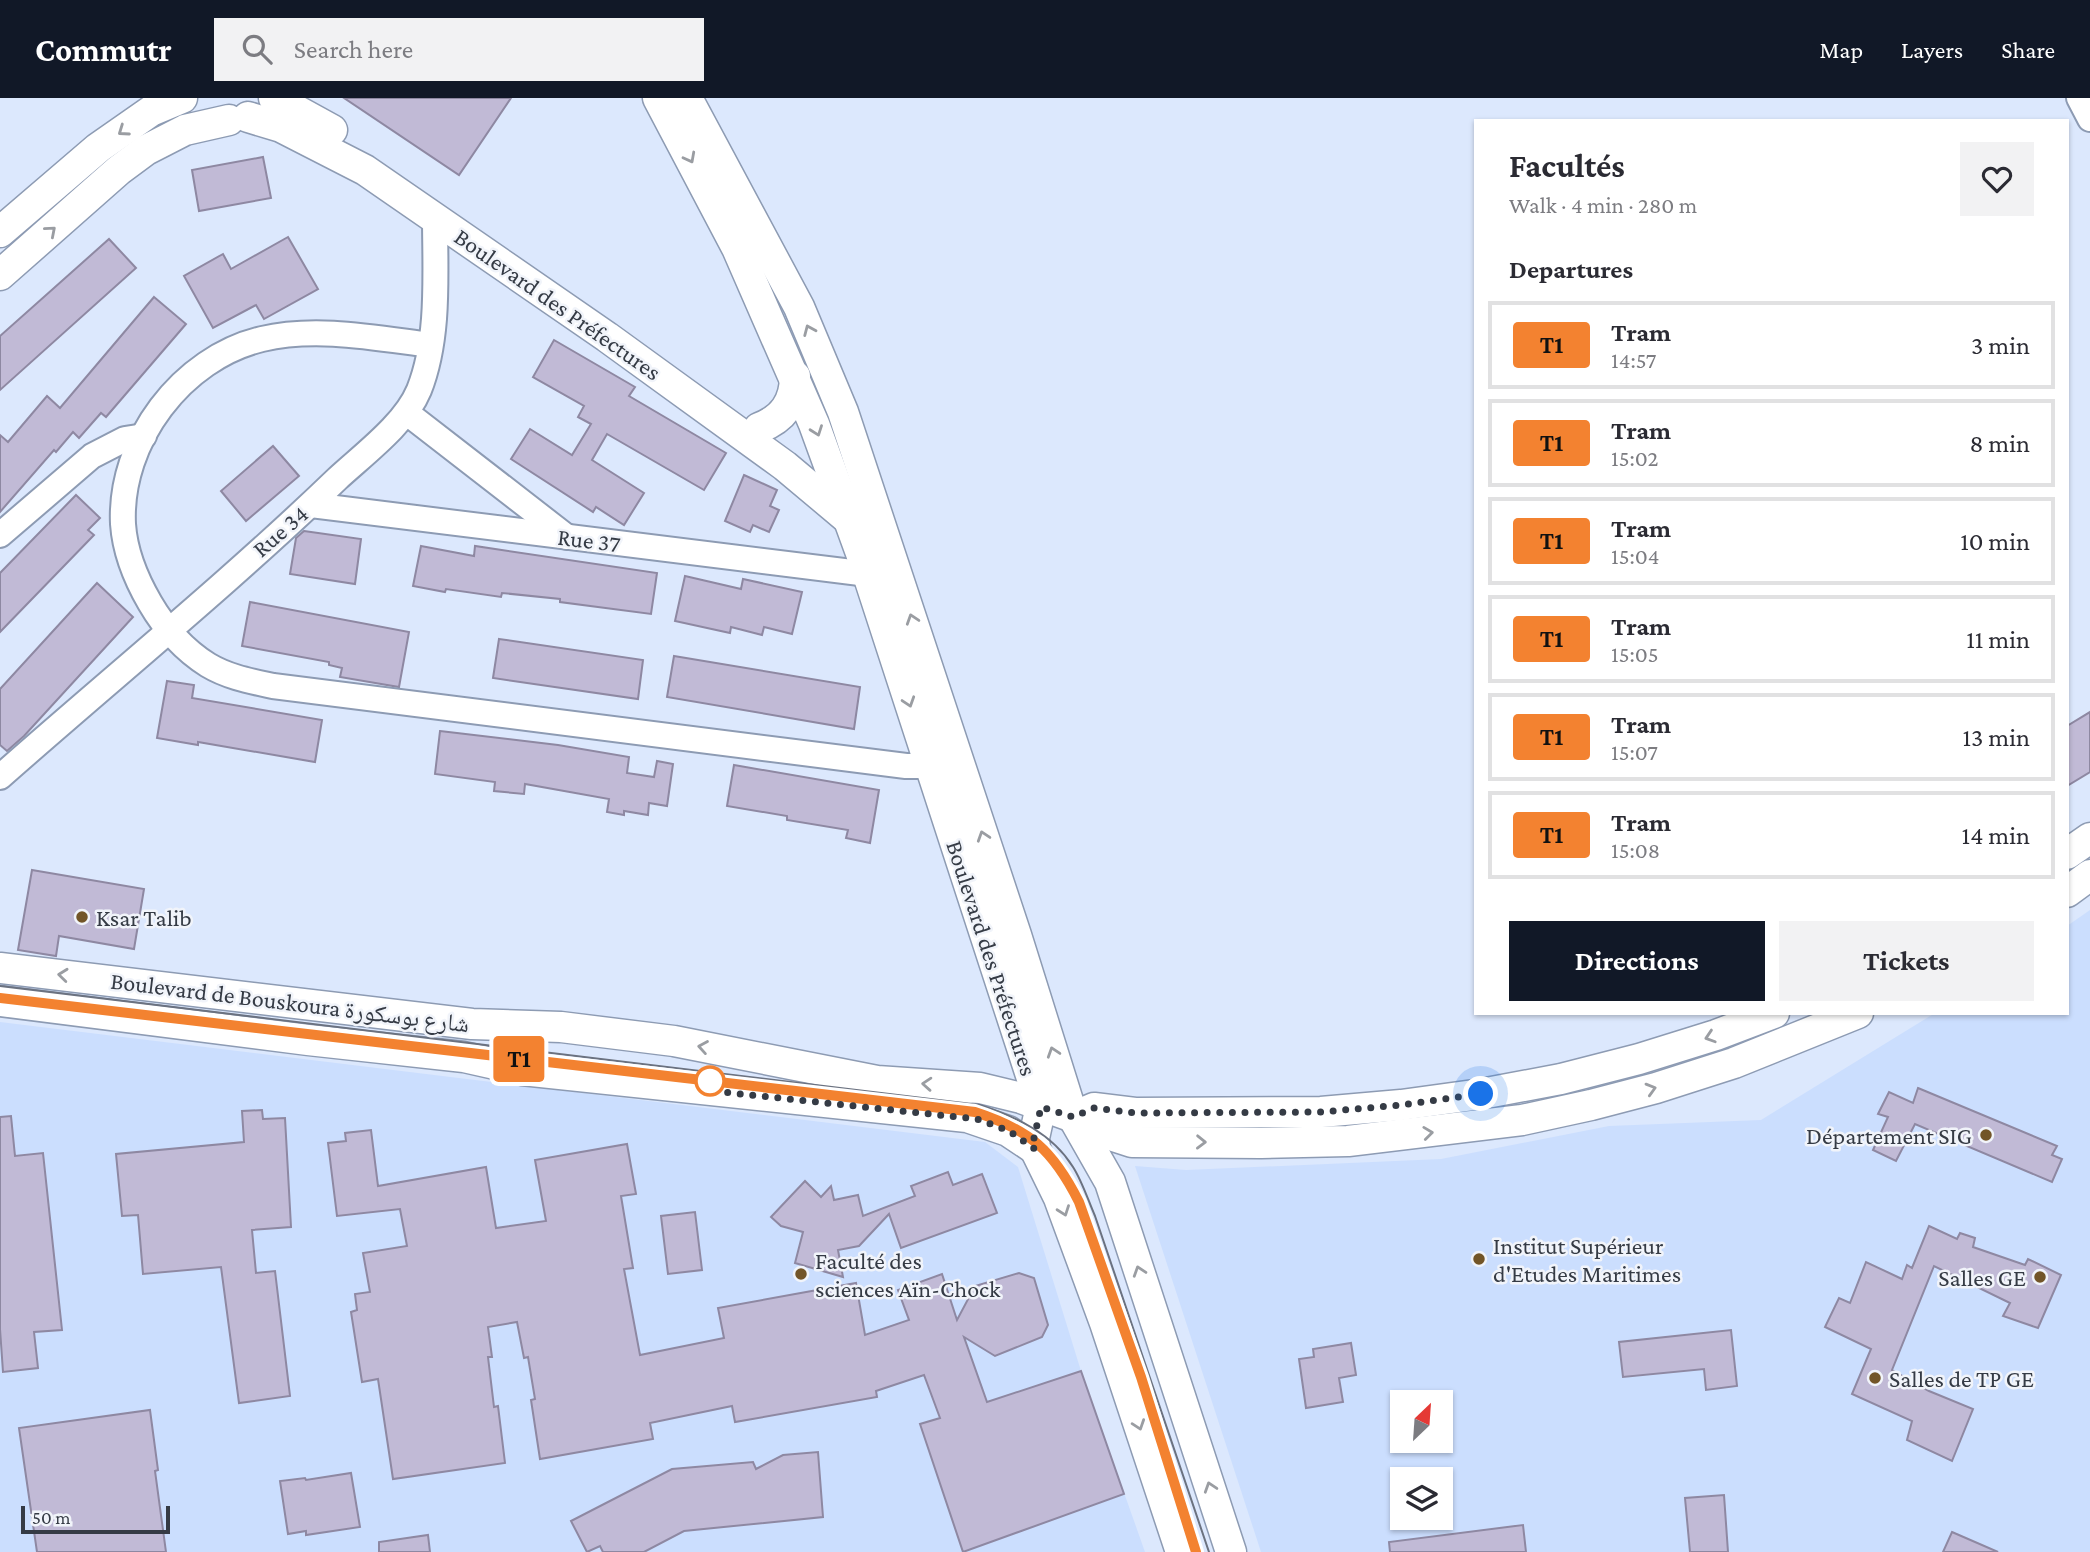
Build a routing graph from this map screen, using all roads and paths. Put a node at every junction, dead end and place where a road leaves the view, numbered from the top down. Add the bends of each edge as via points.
1 (182, 98) edge
2 (274, 98) edge
3 (657, 98) edge
4 (687, 98) edge
5 (2079, 98) edge
6 (145, 105) edge
7 (236, 108) edge
8 (2090, 119) edge
9 (435, 217) junction
10 (0, 232) edge
11 (0, 275) edge
12 (430, 345) junction
13 (795, 376) junction
14 (407, 413) junction
15 (759, 428) junction
16 (145, 436) junction
17 (835, 483) junction
18 (867, 486) junction
19 (311, 505) junction
20 (850, 520) junction
21 (880, 524) junction
22 (0, 536) edge
23 (568, 538) junction
24 (868, 573) junction
25 (168, 630) junction
26 (930, 766) junction
27 (0, 777) edge
28 (2090, 838) edge
29 (2069, 853) edge
30 (2090, 874) edge
31 (2069, 890) edge
32 (0, 968) edge
33 (0, 1001) edge
34 (1769, 1015) edge
35 (1853, 1015) edge
36 (1016, 1031) junction
37 (980, 1088) junction
38 (1041, 1107) junction
39 (1073, 1117) junction
40 (1132, 1142) junction
41 (1035, 1149) junction
42 (1110, 1182) junction
43 (1181, 1552) edge
44 (1231, 1552) edge

1 - 6 street
2 - 15 street, Boulevard des Préfectures via 397,169
3 -> 13 street, Boulevard des Préfectures via 737,248
18 -> 4 street, Boulevard des Préfectures via 843,412 799,307
5 - 8 street
6 -> 10 street
7 - 9 street, Boulevard des Préfectures via 355,165
11 -> 7 street via 146,150
9 - 12 street, Rue 34
9 - 20 street, Boulevard des Préfectures via 785,466
12 - 14 street, Rue 34 via 419,390
12 - 16 street via 324,334 261,339 205,363 189,376 160,408
13 - 15 street via 789,404 776,419
13 -> 17 street, Boulevard des Préfectures
14 - 19 street, Rue 34
14 - 23 street
15 - 17 street, Boulevard des Préfectures
16 - 22 street via 125,439 93,456
16 - 25 street via 127,478 123,524 132,569
17 - 18 street via 847,488
17 - 20 street, Boulevard des Préfectures
18 - 21 street, Boulevard des Préfectures
19 - 23 street, Rue 37
19 - 25 street, Rue 34
20 - 21 street via 865,526
20 - 24 street, Boulevard des Préfectures
39 -> 21 street, Boulevard des Préfectures
23 - 24 street, Rue 37
24 -> 26 street, Boulevard des Préfectures
25 - 26 street via 208,665 236,678 273,686
25 - 27 street, Rue 34
26 - 36 street, Boulevard des Préfectures
28 - 29 street
30 - 31 street
37 -> 32 street, Boulevard de Bouskoura شارع بوسكورة via 877,1081 674,1041 561,1027 472,1024
33 - 41 street, Boulevard de Bouskoura شارع بوسكورة via 464,1057 530,1071 967,1117 1009,1131
34 -> 39 street via 1639,1059 1481,1094 1321,1112 1147,1113 1094,1108
40 -> 35 street via 1348,1142 1521,1120 1656,1088 1734,1063
36 - 37 street via 1001,1070
36 - 38 street, Boulevard des Préfectures
37 - 38 street, Boulevard de Bouskoura شارع بوسكورة
38 - 39 street, Boulevard de Bouskoura شارع بوسكورة
38 - 41 street, Boulevard des Préfectures
39 - 40 street, Boulevard de Bouskoura شارع بوسكورة
39 - 42 street, Boulevard des Préfectures
40 - 42 street via 1116,1159
41 -> 43 street via 1059,1198 1100,1311
44 -> 42 street, Boulevard des Préfectures

